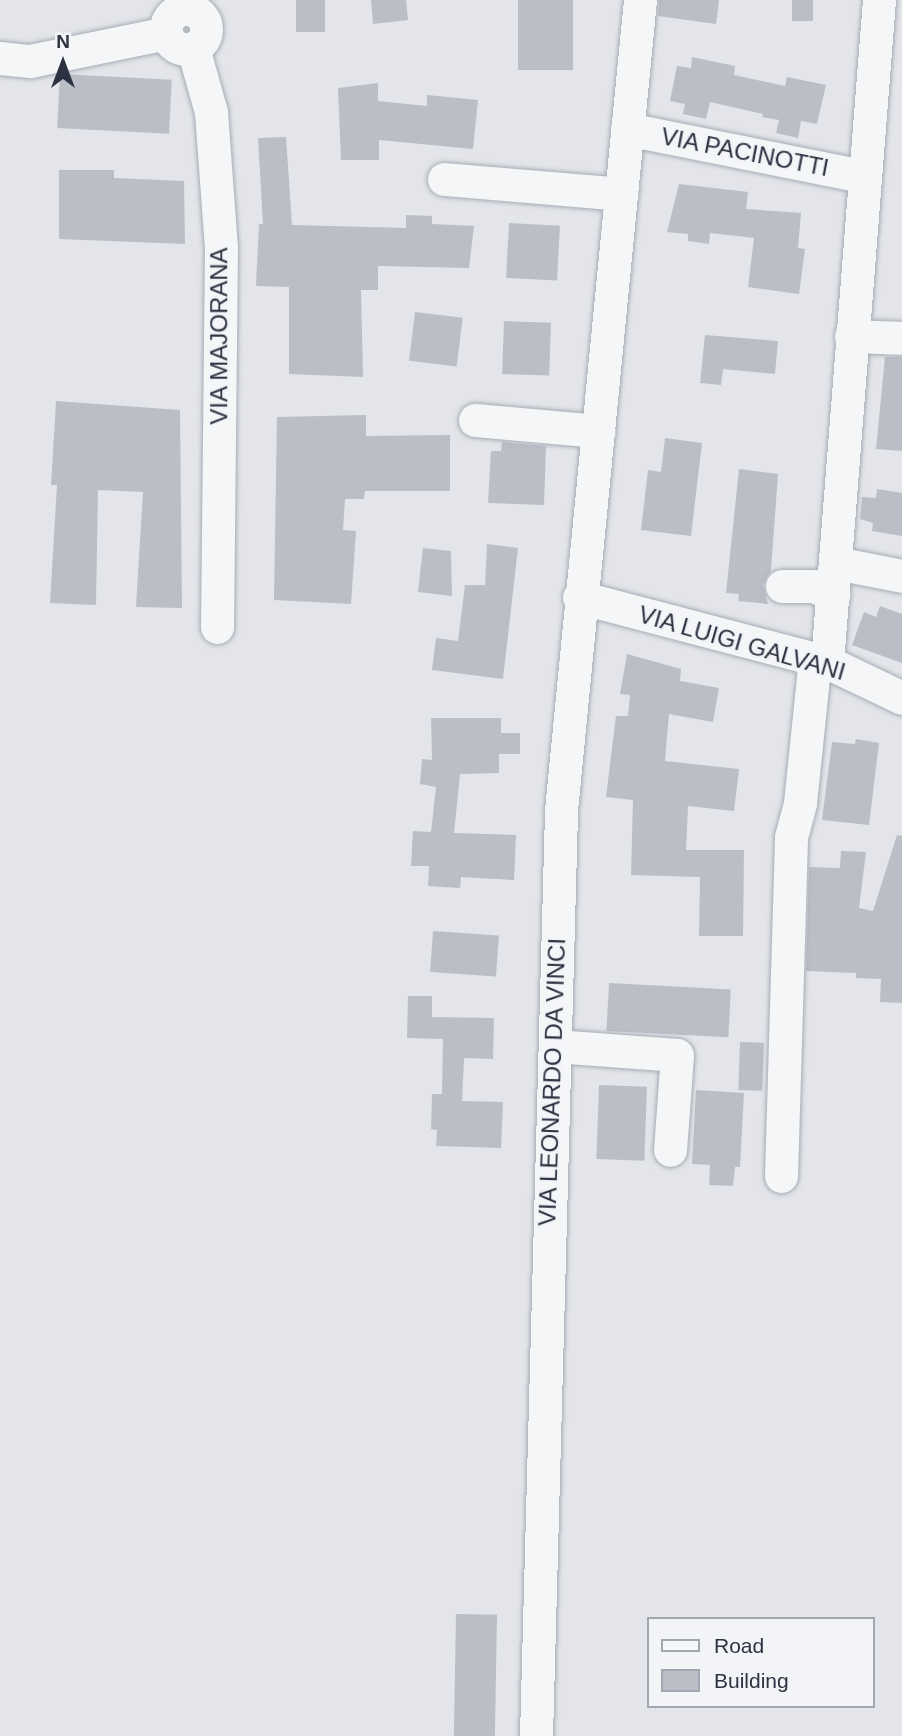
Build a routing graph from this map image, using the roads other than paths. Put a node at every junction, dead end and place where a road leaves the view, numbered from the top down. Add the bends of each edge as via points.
1 (640, 0) edge
2 (210, 8) edge
3 (886, 9) edge
4 (179, 40) junction
5 (0, 58) edge
6 (627, 130) junction
7 (863, 176) junction
8 (444, 179) dead end
9 (621, 194) junction
10 (851, 336) junction
11 (902, 338) edge
12 (475, 420) dead end
13 (599, 431) junction
14 (902, 576) edge
15 (834, 578) junction
16 (782, 586) dead end
17 (579, 597) junction
18 (218, 627) dead end
19 (821, 660) junction
20 (902, 698) edge
21 (555, 1046) junction
22 (670, 1150) dead end
23 (780, 1176) dead end
24 (537, 1736) edge

1 - 6 street, VIA LEONARDO DA VINCI
2 - 4 street via 174,12
3 - 7 street, VIA PACINOTTI
4 - 5 street via 30,61
4 - 18 street, VIA MAJORANA via 211,112 220,220
6 - 7 street, VIA PACINOTTI
6 - 9 street, VIA LEONARDO DA VINCI
7 - 10 street, VIA PACINOTTI
8 - 9 street
9 - 13 street, VIA LEONARDO DA VINCI
10 - 11 street
10 - 15 street, VIA PACINOTTI
12 - 13 street
13 - 17 street, VIA LEONARDO DA VINCI
14 - 15 street
15 - 16 street via 813,586
15 - 19 street, VIA PACINOTTI
17 - 19 street, VIA LUIGI GALVANI
17 - 21 street, VIA LEONARDO DA VINCI via 561,810
19 - 20 street, VIA LUIGI GALVANI
19 - 23 street, VIA PACINOTTI via 791,837
21 - 22 street via 677,1055
21 - 24 street, VIA LEONARDO DA VINCI via 547,1206

